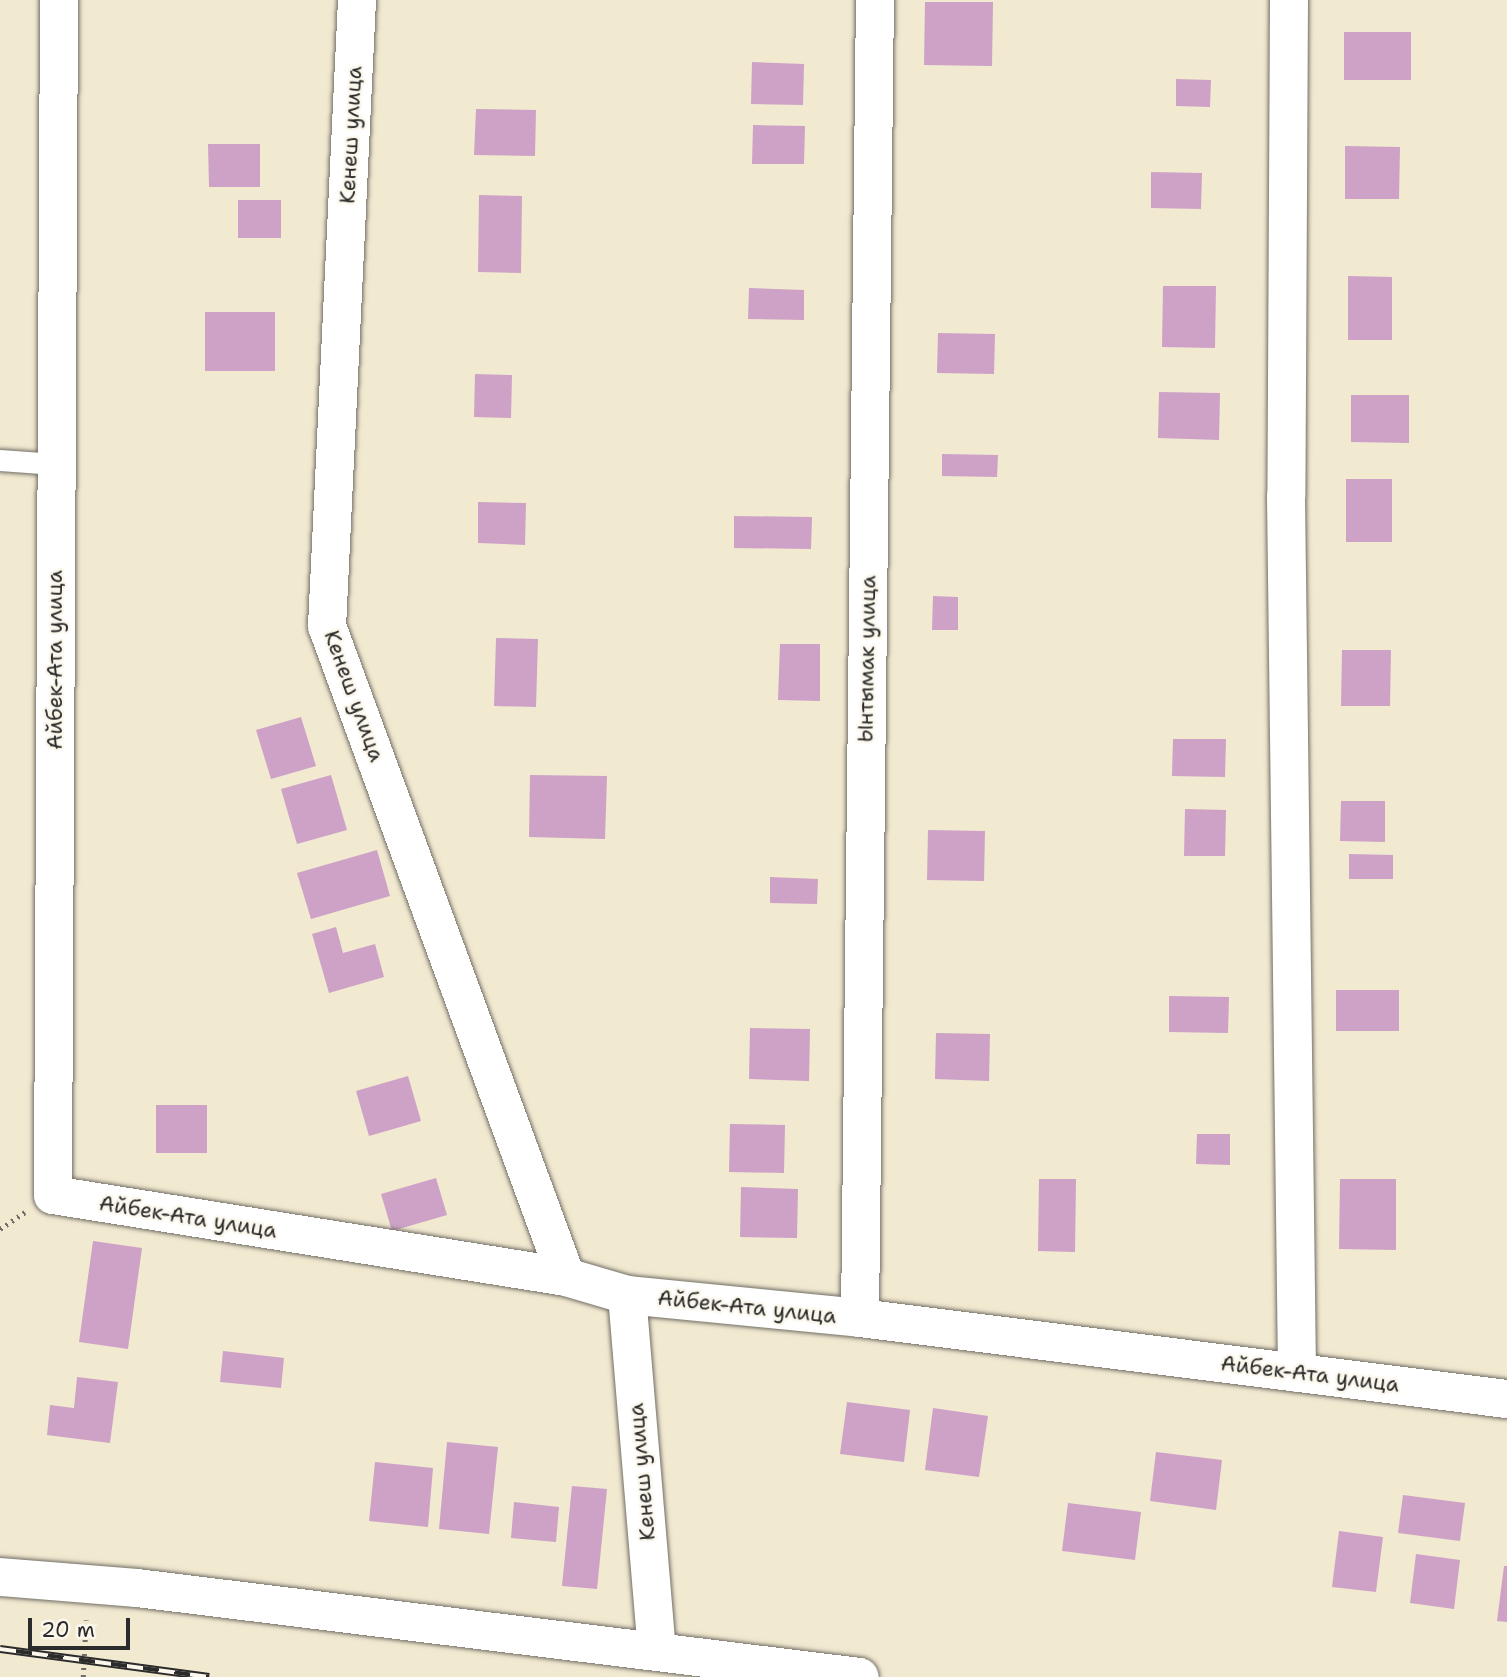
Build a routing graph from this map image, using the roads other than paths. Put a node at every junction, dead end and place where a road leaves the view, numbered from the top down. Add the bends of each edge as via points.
1 (60, 0) edge
2 (357, 0) edge
3 (875, 0) edge
4 (1289, 0) edge
5 (0, 460) edge
6 (55, 464) junction
7 (566, 1277) junction
8 (627, 1294) junction
9 (860, 1318) junction
10 (1297, 1373) junction
11 (1507, 1399) edge
12 (0, 1577) edge
13 (657, 1649) junction
14 (860, 1677) edge

1 - 6 street, Айбек-Ата улица
2 - 7 street, Кенеш улица via 327,626
3 - 9 street, Ынтымак улица
4 - 10 street via 1286,496
5 - 6 lane
6 - 7 street, Айбек-Ата улица via 52,1195
7 - 8 street, Айбек-Ата улица
8 - 9 street, Айбек-Ата улица
8 - 13 street, Кенеш улица
9 - 10 street, Айбек-Ата улица
10 - 11 street, Айбек-Ата улица
12 - 13 street via 136,1588
13 - 14 street

